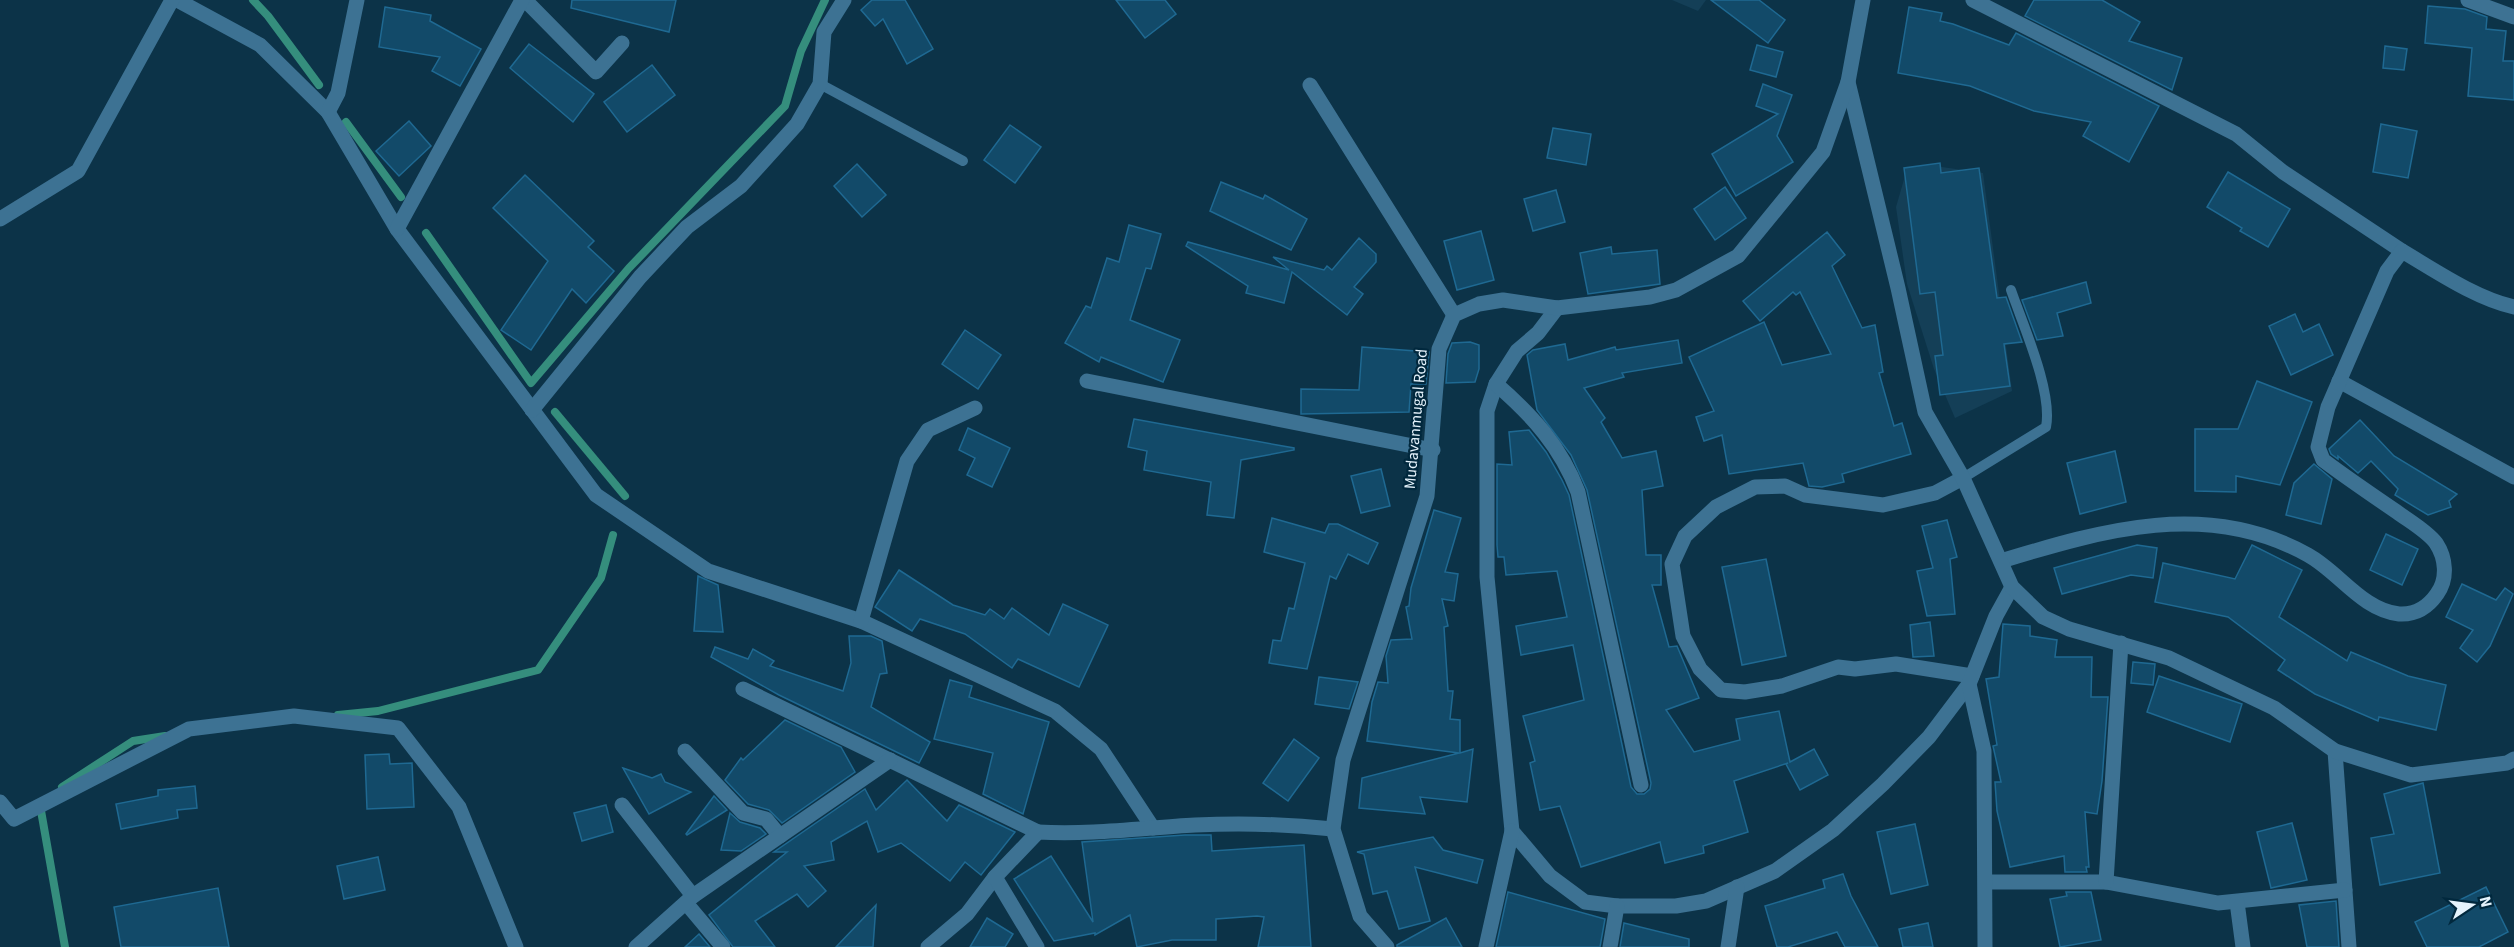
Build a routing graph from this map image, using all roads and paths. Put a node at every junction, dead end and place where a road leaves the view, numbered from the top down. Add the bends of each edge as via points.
1 (172, 0) edge
2 (177, 0) edge
3 (357, 0) edge
4 (524, 0) edge
5 (844, 0) edge
6 (1863, 0) edge
7 (1973, 0) edge
8 (2468, 0) edge
9 (2514, 17) edge
10 (622, 43) dead end
11 (1848, 82) junction
12 (820, 84) junction
13 (1310, 85) dead end
14 (328, 112) junction
15 (963, 161) dead end
16 (0, 219) edge
17 (397, 229) junction
18 (2402, 251) junction
19 (2011, 290) dead end
20 (2514, 307) edge
21 (1557, 308) junction
22 (1454, 315) junction
23 (1087, 381) dead end
24 (2339, 381) junction
25 (1496, 384) junction
26 (975, 408) dead end
27 (532, 410) junction
28 (1432, 450) junction
29 (2514, 477) edge
30 (1963, 478) junction
31 (2001, 561) junction
32 (2012, 587) junction
33 (861, 621) junction
34 (2121, 643) junction
35 (1971, 680) junction
36 (743, 689) dead end
37 (2335, 751) junction
38 (685, 752) dead end
39 (2514, 759) edge
40 (890, 760) junction
41 (1641, 785) dead end
42 (0, 802) edge
43 (622, 806) dead end
44 (1153, 828) junction
45 (1333, 829) junction
46 (1512, 831) junction
47 (1038, 832) junction
48 (780, 836) junction
49 (995, 877) junction
50 (1986, 882) junction
51 (2106, 882) junction
52 (1737, 887) junction
53 (2345, 890) junction
54 (690, 899) junction
55 (2237, 902) junction
56 (1617, 906) junction
57 (516, 947) edge
58 (636, 947) edge
59 (723, 947) edge
60 (928, 947) edge
61 (1037, 947) edge
62 (1387, 947) edge
63 (1486, 947) edge
64 (1610, 947) edge
65 (1728, 947) edge
66 (1984, 947) edge
67 (2243, 947) edge
68 (2349, 947) edge

1 - 16 street via 78,171
2 - 14 street via 260,45
3 - 14 street via 338,93
4 - 10 street via 596,72
4 - 17 street
5 - 12 street via 824,33
6 - 11 street
7 - 18 street via 2236,134 2283,172
8 - 9 street
11 - 21 street via 1823,152 1738,256 1650,297
11 - 30 street via 1925,412
12 - 15 lane
12 - 27 street via 797,124 776,150 741,186 687,227
13 - 22 street
14 - 17 street
17 - 27 street
18 - 20 street via 2444,276
18 - 24 street via 2388,271
19 - 30 lane via 2044,387 2049,412 2046,426
21 - 22 street via 1503,300 1479,304
21 - 25 street via 1538,333 1517,351
22 - 28 street, Mudavanmugal Road via 1439,350
23 - 28 street
24 - 29 street
24 - 31 street via 2318,447 2323,460 2435,542 2445,572 2438,593 2420,611 2398,614 2369,603 2310,556 2260,533 2230,527 2146,524 2086,535
25 - 41 street via 1530,413 1568,465 1578,492
25 - 46 street via 1487,411 1487,576
26 - 33 street via 928,430 907,461
27 - 33 street via 596,495 708,571
28 - 45 street, Mudavanmugal Road via 1427,496 1343,760
30 - 31 street
30 - 35 street via 1935,493 1883,505 1805,495 1785,486 1755,487 1716,507 1685,536 1672,564 1683,636 1700,669 1721,690 1745,692 1782,686 1838,667 1896,664
31 - 32 street
32 - 34 street via 2043,617
32 - 35 street
33 - 44 street via 1055,711 1101,749
34 - 37 street via 2169,658 2274,708
34 - 51 street
35 - 50 street via 1984,751
35 - 52 street via 1929,736 1833,830 1776,871
36 - 40 street
37 - 39 street via 2411,775 2454,772
37 - 53 street
38 - 48 street via 743,813 766,819
40 - 47 street
40 - 48 street
42 - 57 street via 14,819 189,729 294,716 398,728 459,807
43 - 54 street
44 - 45 street via 1292,824
44 - 47 street via 1072,834
45 - 62 street, Mudavanmugal Road via 1360,916
46 - 56 street via 1550,876 1585,902
46 - 63 street
47 - 49 street
48 - 54 street
49 - 60 street via 967,914
49 - 61 street
50 - 51 street
50 - 66 street
51 - 55 street via 2218,903
52 - 56 street via 1706,901 1676,906
52 - 65 street
53 - 55 street
53 - 68 street
54 - 58 street
54 - 59 street
55 - 67 street
56 - 64 street

